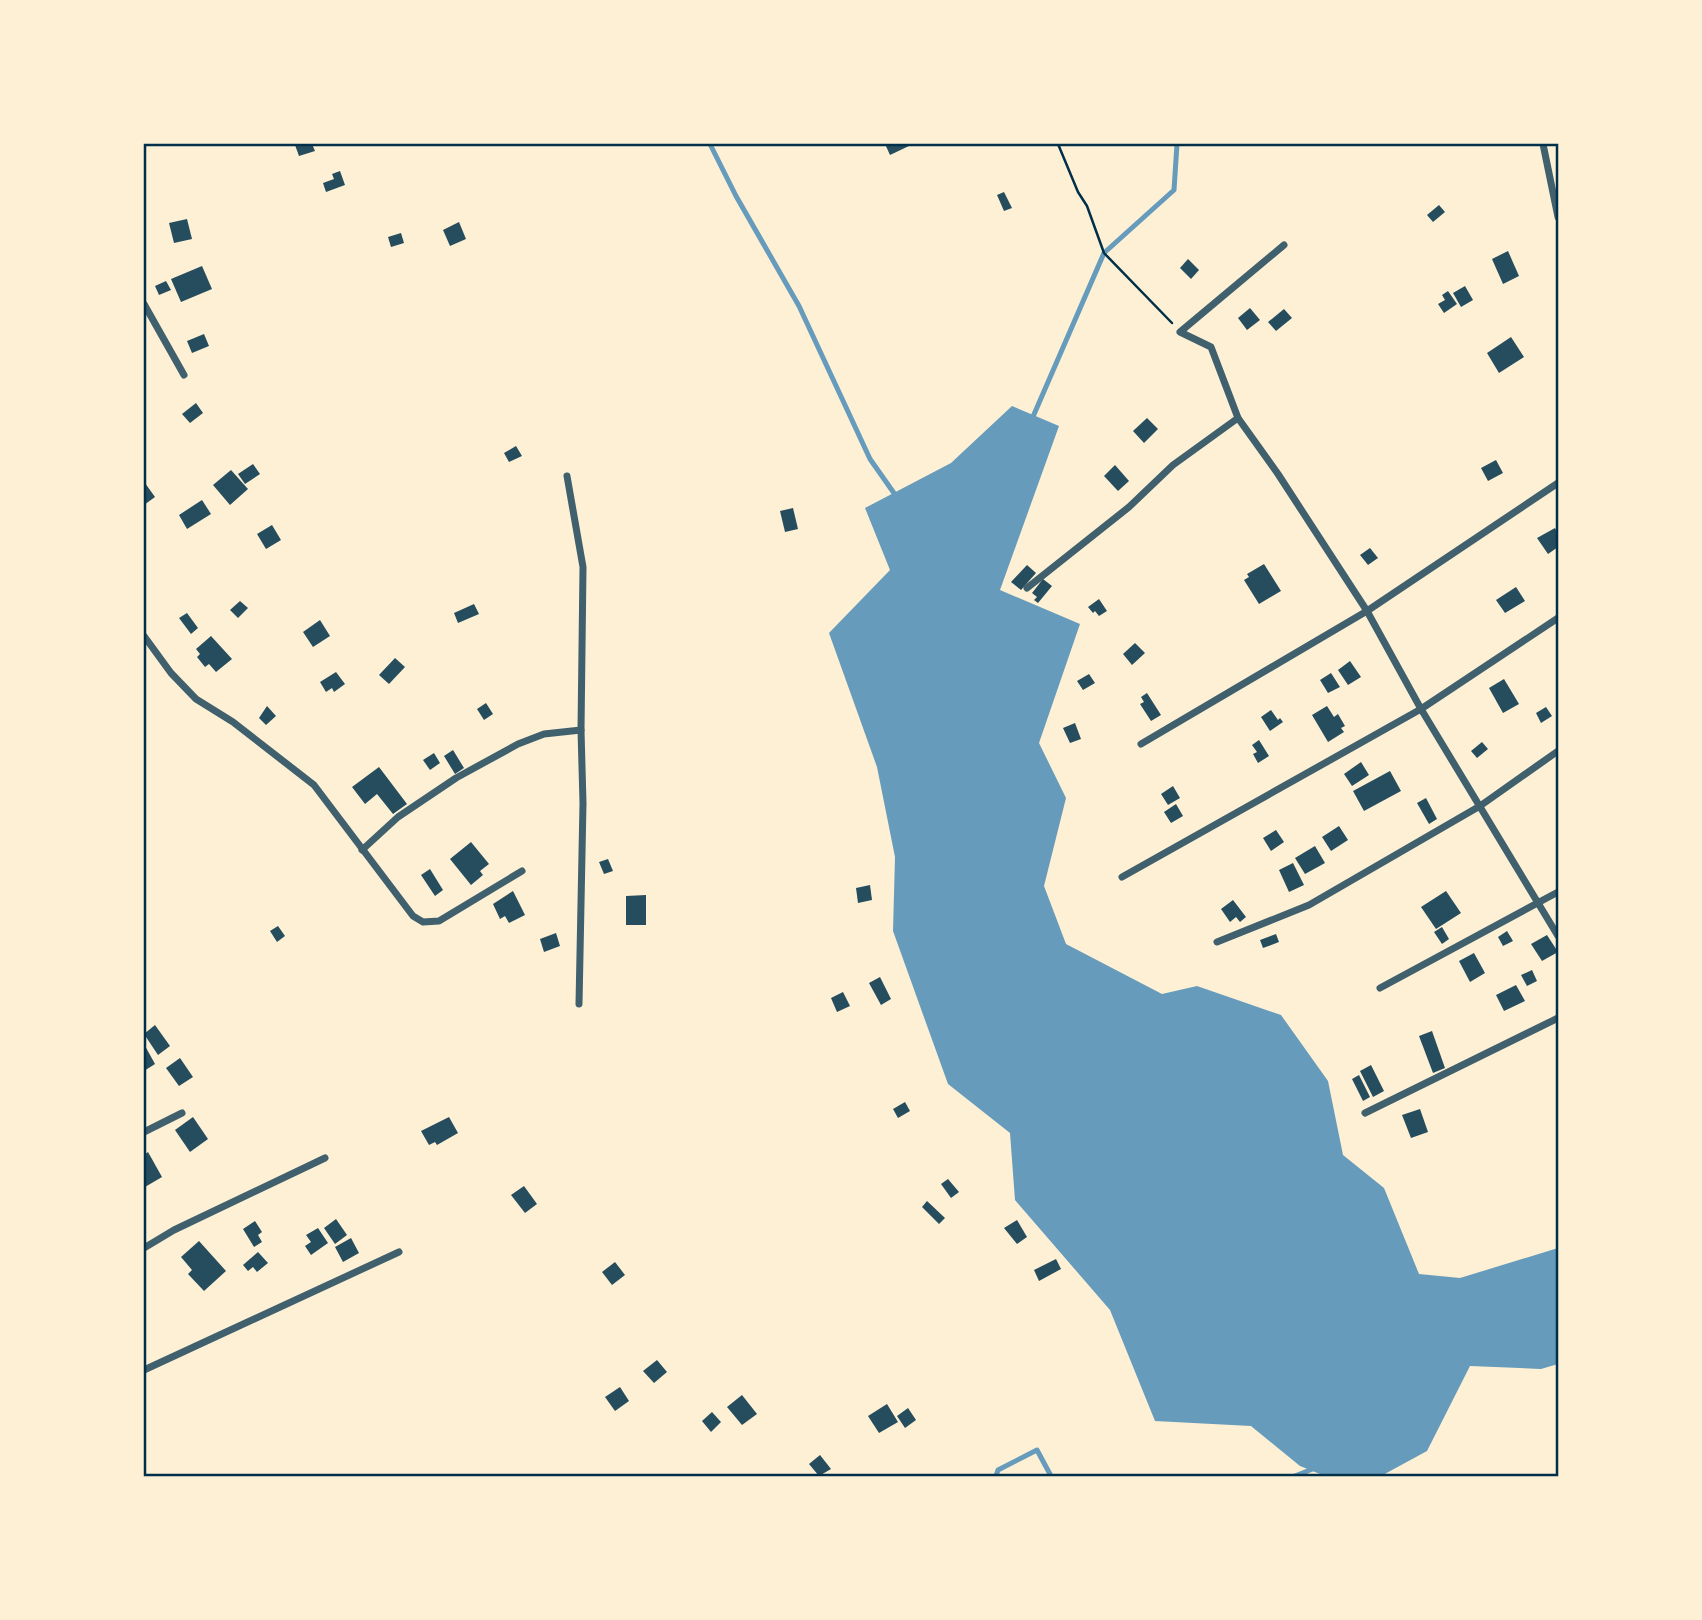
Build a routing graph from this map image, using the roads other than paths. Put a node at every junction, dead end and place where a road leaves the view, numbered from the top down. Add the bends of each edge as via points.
1 (1543, 144) edge
2 (1559, 217) edge
3 (1284, 245) dead end
4 (144, 304) edge
5 (184, 376) dead end
6 (1238, 418) junction
7 (567, 476) dead end
8 (1559, 483) edge
9 (1027, 589) dead end
10 (1367, 611) junction
11 (1559, 618) edge
12 (144, 636) edge
13 (1421, 709) junction
14 (581, 730) junction
15 (1141, 744) dead end
16 (1559, 751) edge
17 (1480, 806) junction
18 (362, 850) junction
19 (522, 872) dead end
20 (1122, 877) dead end
21 (1559, 892) edge
22 (1541, 903) junction
23 (1559, 936) edge
24 (1217, 942) dead end
25 (1380, 988) dead end
26 (579, 1004) dead end
27 (1559, 1018) edge
28 (182, 1113) dead end
29 (1365, 1113) dead end
30 (144, 1132) edge
31 (325, 1158) dead end
32 (144, 1248) edge
33 (398, 1252) dead end
34 (144, 1370) edge

1 - 2 street
3 - 6 street via 1180,331 1211,348
4 - 5 street
6 - 9 street via 1173,465 1129,507
6 - 10 street
7 - 14 street via 583,567
8 - 10 street
10 - 13 street
10 - 15 street
11 - 13 street
12 - 18 street via 196,699 314,785
13 - 17 street
13 - 20 street
14 - 18 street via 544,734 518,744 397,817
14 - 26 street
16 - 17 street
17 - 22 street
17 - 24 street via 1309,905
18 - 19 street via 412,916 423,922 439,921
21 - 22 street
22 - 23 street
22 - 25 street
27 - 29 street
28 - 30 street
31 - 32 street
33 - 34 street

